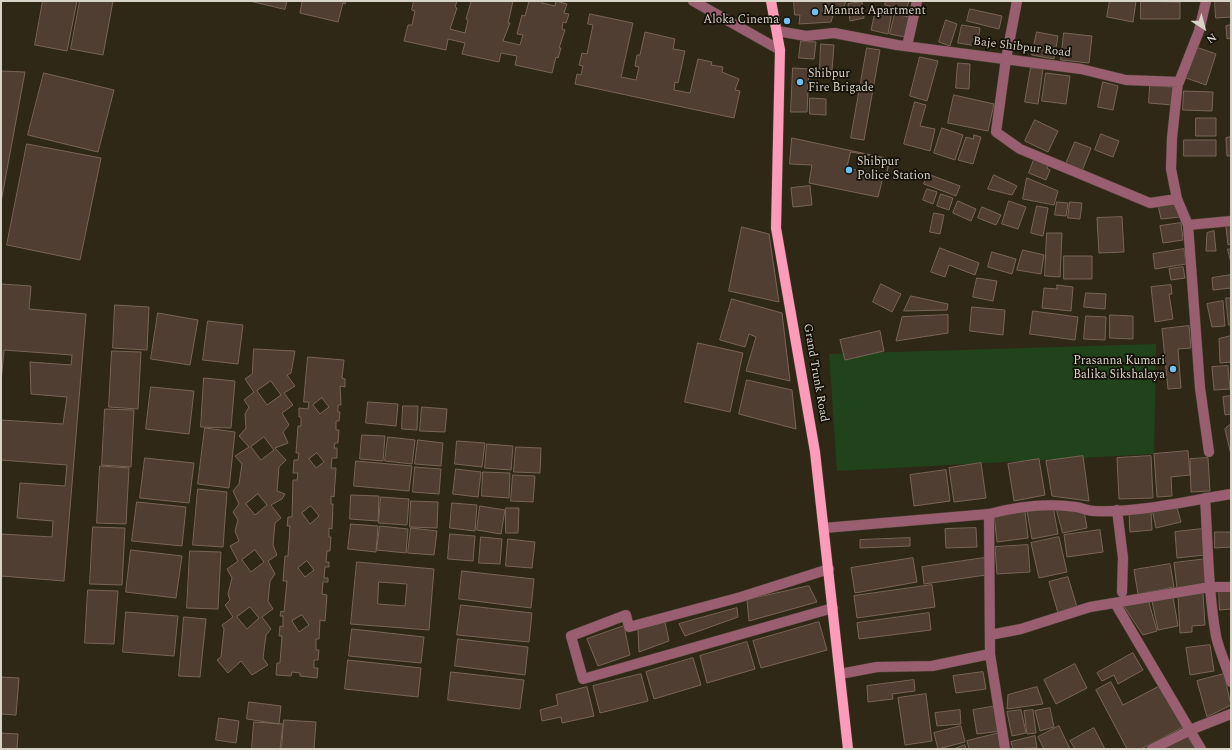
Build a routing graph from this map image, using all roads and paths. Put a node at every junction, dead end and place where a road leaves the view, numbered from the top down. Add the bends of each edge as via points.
1 (693, 1) edge
2 (771, 1) edge
3 (917, 1) edge
4 (1017, 1) edge
5 (1206, 1) edge
6 (777, 31) junction
7 (907, 46) junction
8 (780, 50) junction
9 (1006, 59) junction
10 (1178, 82) junction
11 (1177, 199) junction
12 (1231, 221) edge
13 (1188, 225) junction
14 (1209, 452) dead end
15 (1231, 494) edge
16 (1205, 498) junction
17 (1118, 510) junction
18 (989, 514) junction
19 (824, 528) junction
20 (829, 570) junction
21 (1210, 587) junction
22 (1231, 587) edge
23 (1122, 592) dead end
24 (1115, 603) junction
25 (833, 608) junction
26 (990, 634) junction
27 (990, 654) junction
28 (840, 674) junction
29 (1231, 682) edge
30 (1231, 714) edge
31 (1190, 730) junction
32 (848, 749) edge
33 (1005, 749) edge
34 (1152, 749) edge
35 (1201, 749) edge

1 - 8 street
2 - 6 main road, Grand Trunk Road
3 - 7 street
4 - 9 street
5 - 10 street via 1198,31
6 - 7 street, Baje Shibpur Road via 806,36 834,33
6 - 8 main road, Grand Trunk Road
7 - 9 street, Baje Shibpur Road
8 - 19 main road, Grand Trunk Road via 776,228 815,452
9 - 10 street, Baje Shibpur Road via 1081,69 1126,80
9 - 11 street via 996,132 1020,149 1150,204
10 - 11 street via 1171,169
11 - 13 street
12 - 13 street
13 - 14 street via 1200,388
15 - 16 street
16 - 17 street
16 - 21 street
17 - 18 street via 1093,511 1052,506 1009,509
17 - 23 street via 1123,558
18 - 19 street
18 - 26 street
19 - 20 main road, Grand Trunk Road
20 - 25 main road, Grand Trunk Road
20 - 25 street via 629,627 626,615 571,636 583,679
21 - 22 street
21 - 24 street
21 - 29 street via 1217,638
24 - 26 street via 1090,607 1021,629
24 - 31 street
25 - 28 main road, Grand Trunk Road
26 - 27 street
27 - 28 street via 932,666 877,667
27 - 33 street
28 - 32 main road, Grand Trunk Road
30 - 31 street
31 - 34 street
31 - 35 street

